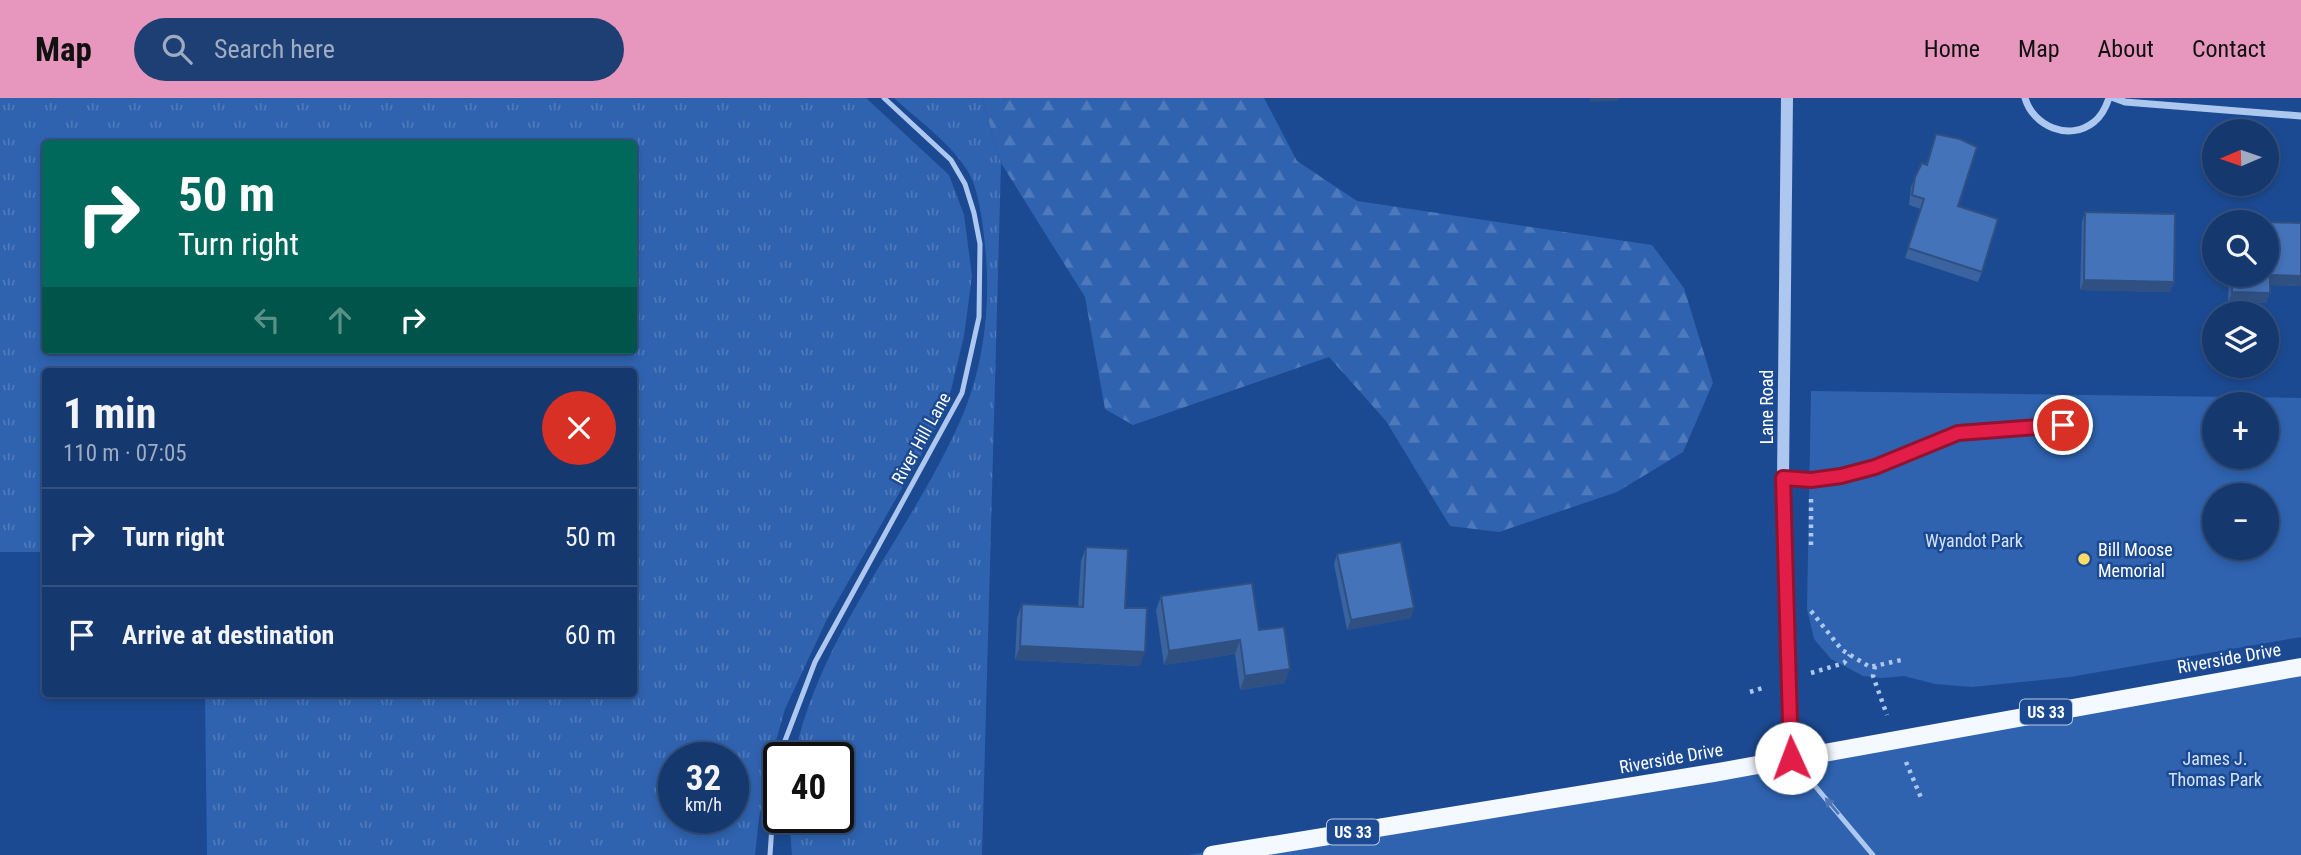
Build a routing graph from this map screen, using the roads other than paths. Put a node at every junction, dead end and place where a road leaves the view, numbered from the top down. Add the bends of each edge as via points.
1 (884, 98) edge
2 (1787, 98) edge
3 (2025, 98) edge
4 (2112, 98) edge
5 (2301, 116) edge
6 (2063, 425) dead end
7 (1783, 478) junction
8 (2301, 667) edge
9 (785, 742) edge
10 (1791, 758) junction
11 (771, 833) edge
12 (770, 855) edge
13 (1212, 855) edge
14 (1873, 855) edge

1 - 9 lane, River Hill Lane via 951,160 965,184 980,244 979,317 962,393 815,662
2 - 7 street, Lane Road
3 - 4 street via 2037,119 2065,131 2093,122
4 - 5 street via 2125,103
6 - 7 lane via 1958,433 1841,476
7 - 10 street, Lane Road
8 - 10 main road, Riverside Drive / US 33
10 - 13 main road, Riverside Drive / US 33
14 -> 10 lane
11 - 12 lane

